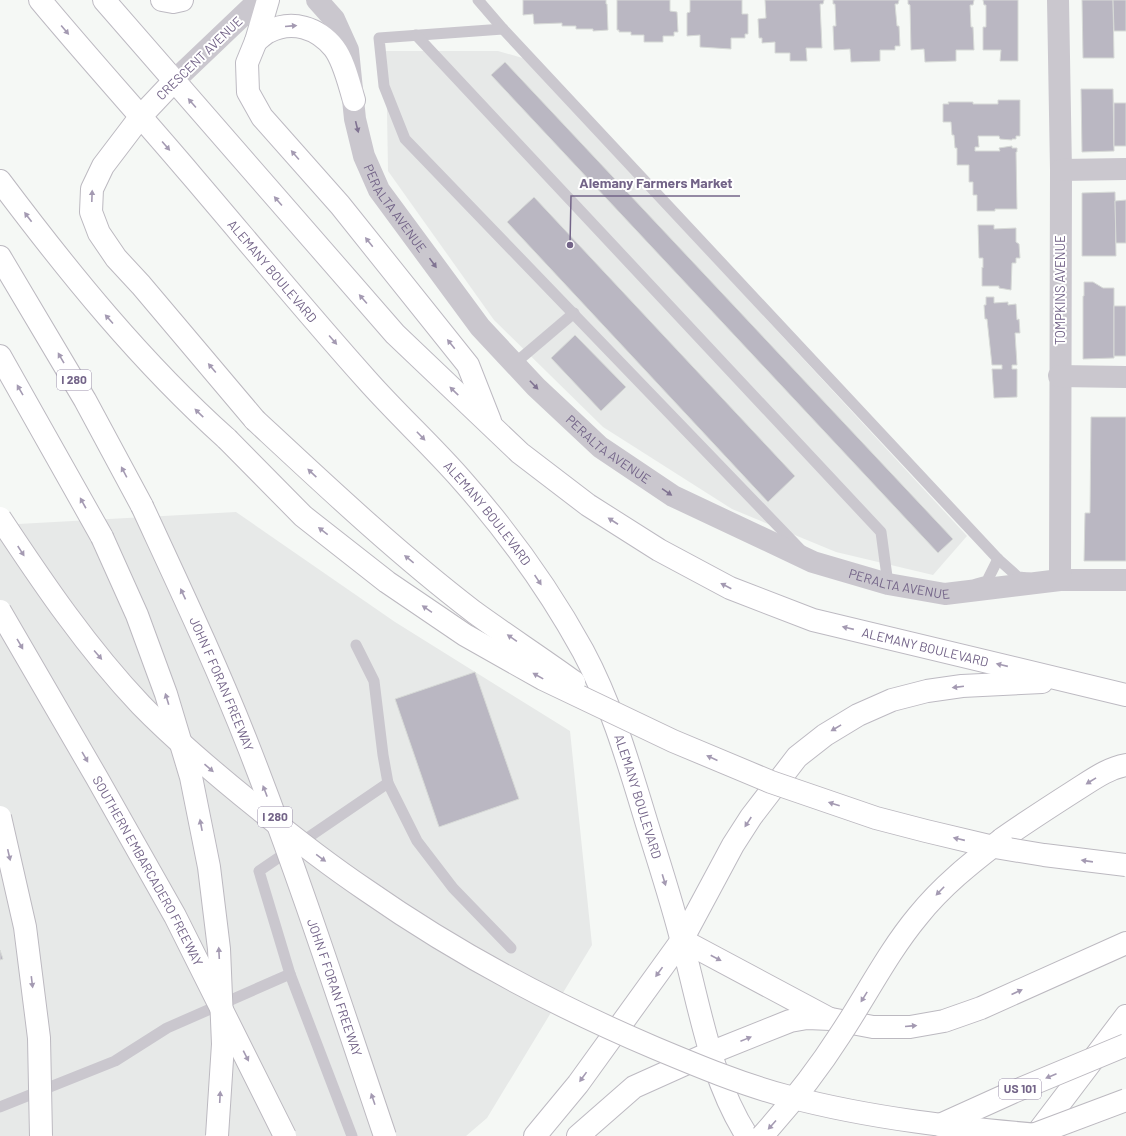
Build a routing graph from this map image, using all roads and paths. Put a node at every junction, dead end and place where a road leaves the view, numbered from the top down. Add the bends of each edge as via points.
1 (40, 0) edge
2 (104, 0) edge
3 (162, 0) edge
4 (182, 0) edge
5 (259, 0) edge
6 (268, 0) edge
7 (317, 0) edge
8 (478, 0) edge
9 (1058, 0) edge
10 (503, 29) junction
11 (416, 35) junction
12 (256, 41) junction
13 (174, 81) junction
14 (354, 100) junction
15 (141, 116) junction
16 (1061, 170) junction
17 (1126, 170) edge
18 (0, 180) edge
19 (0, 257) edge
20 (574, 313) junction
21 (0, 356) edge
22 (514, 364) junction
23 (1059, 376) junction
24 (1126, 377) edge
25 (493, 428) junction
26 (0, 518) edge
27 (998, 559) junction
28 (813, 562) junction
29 (1060, 580) junction
30 (1126, 580) edge
31 (888, 584) junction
32 (945, 594) junction
33 (0, 611) edge
34 (356, 645) dead end
35 (1067, 681) junction
36 (1126, 695) edge
37 (624, 717) junction
38 (1126, 765) edge
39 (388, 783) junction
40 (0, 817) edge
41 (1126, 865) edge
42 (682, 940) junction
43 (1126, 943) edge
44 (511, 948) dead end
45 (290, 974) junction
46 (1126, 1016) edge
47 (830, 1019) junction
48 (1126, 1045) edge
49 (710, 1053) junction
50 (1126, 1100) edge
51 (0, 1108) edge
52 (41, 1136) edge
53 (217, 1136) edge
54 (285, 1136) edge
55 (352, 1136) edge
56 (385, 1136) edge
57 (535, 1136) edge
58 (578, 1136) edge
59 (747, 1136) edge
60 (762, 1136) edge
61 (916, 1136) edge
62 (1029, 1136) edge
63 (1035, 1136) edge
64 (1048, 1136) edge

1 -> 15 main road, ALEMANY BOULEVARD
2 - 13 main road, ALEMANY BOULEVARD
3 - 4 main road
5 - 13 street, CRESCENT AVENUE
6 - 12 main road
7 - 14 street, PERALTA AVENUE via 334,19 348,50
8 - 10 lane
9 - 16 street, TOMPKINS AVENUE
10 - 11 lane
10 - 27 lane
11 - 20 lane via 379,38 384,86 405,139
11 - 31 lane via 881,532
12 -> 14 main road via 278,27 296,25 306,27 324,37 335,49 345,70
25 -> 12 main road via 468,365 340,205 262,117 248,92 247,63
13 - 15 main road, CRESCENT AVENUE
25 -> 13 main road, ALEMANY BOULEVARD via 395,334
14 -> 22 street, PERALTA AVENUE via 355,119 364,156 379,190 480,327
37 -> 15 main road, CRESCENT AVENUE, bridge via 475,612 327,487 255,420 116,258 100,233 91,212 92,189 103,166
15 -> 42 main road, ALEMANY BOULEVARD via 367,381 461,479 497,521 551,598 583,652 605,697 637,788
16 - 17 street
16 - 23 street, TOMPKINS AVENUE
37 -> 18 main road, bridge via 543,678 465,635 387,582 303,516 178,393 104,312 67,269
56 -> 19 main road, JOHN F FORAN FREEWAY / I 280, bridge via 294,867 249,747 200,632 142,506 85,400
20 - 22 lane
20 - 28 lane
53 -> 21 main road, bridge via 223,1044 219,949 209,867 191,777 166,694 138,615 102,538
22 -> 28 street, PERALTA AVENUE via 600,447 673,496
23 - 24 street
23 - 29 street, TOMPKINS AVENUE
35 -> 25 main road, ALEMANY BOULEVARD via 813,620 730,588 659,550 588,504 520,453
26 -> 64 main road, bridge via 44,584 91,646 140,704 183,745 227,784 318,856 366,891 469,955 524,986 626,1036 727,1077 784,1096 875,1116
27 - 29 lane via 1018,577
27 - 32 lane via 987,581
28 - 31 street, PERALTA AVENUE
29 - 30 street, PERALTA AVENUE
29 - 32 street, PERALTA AVENUE
31 - 32 street, PERALTA AVENUE
33 -> 54 main road, SOUTHERN EMBARCADERO FREEWAY, bridge via 175,916
34 - 39 lane via 374,681
35 - 36 main road, ALEMANY BOULEVARD
35 -> 42 main road via 962,686 927,691 892,700 825,735 798,757 751,817
41 -> 37 main road, bridge via 996,847 876,818 771,782 709,757
38 -> 60 main road, bridge via 1098,776 1046,808 1002,839 941,890 917,916 839,1036 802,1088
39 - 44 lane via 417,841 454,888
39 - 45 lane via 259,871
40 -> 52 main road, bridge via 25,927 39,1038
42 -> 47 main road
42 - 49 main road, ALEMANY BOULEVARD
42 -> 57 main road via 578,1084
47 -> 43 main road via 873,1027 910,1027 944,1021 981,1008
45 - 51 lane via 167,1028 115,1061
45 - 55 lane
46 - 63 main road
49 -> 47 main road via 790,1021 807,1018
48 -> 61 main road, US 101, bridge
49 - 58 main road via 634,1088
49 - 59 main road, ALEMANY BOULEVARD via 739,1124
50 - 62 main road, bridge

